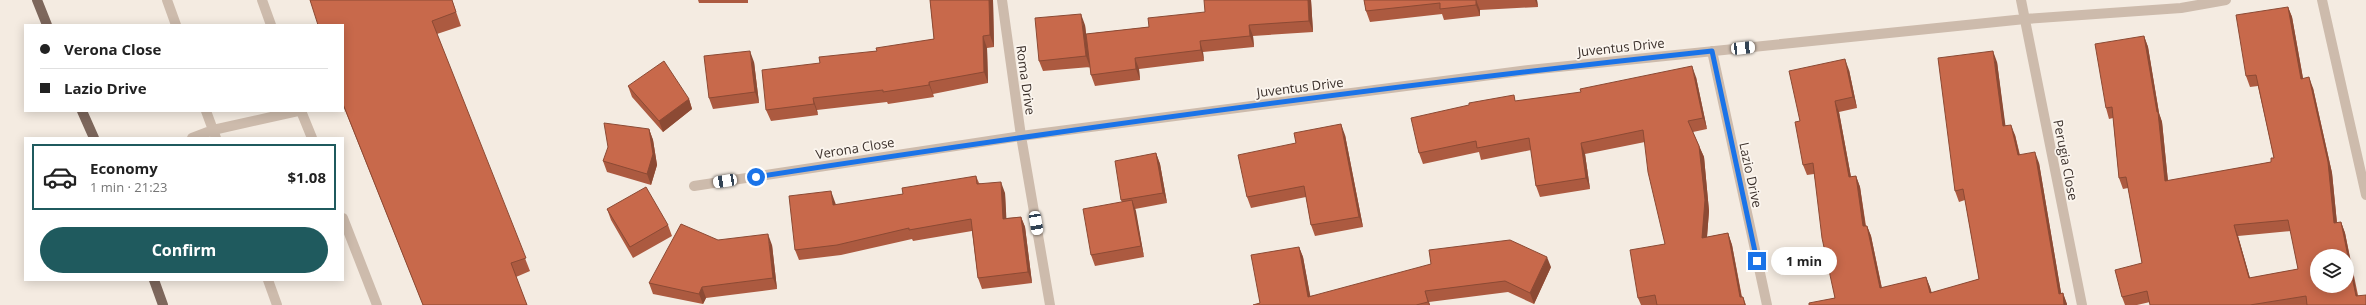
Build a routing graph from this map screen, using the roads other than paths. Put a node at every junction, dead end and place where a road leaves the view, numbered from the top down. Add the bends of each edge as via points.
1 (37, 0) edge
2 (168, 0) edge
3 (262, 0) edge
4 (1002, 0) edge
5 (2020, 0) edge
6 (2226, 0) edge
7 (2322, 0) edge
8 (2024, 20) junction
9 (47, 24) edge
10 (176, 24) edge
11 (271, 24) edge
12 (1712, 51) junction
13 (82, 112) edge
14 (206, 112) edge
15 (296, 112) edge
16 (300, 112) edge
17 (214, 134) edge
18 (1021, 136) junction
19 (94, 137) edge
20 (198, 137) edge
21 (312, 137) edge
22 (694, 186) dead end
23 (2366, 195) edge
24 (344, 221) edge
25 (154, 281) edge
26 (268, 281) edge
27 (163, 305) edge
28 (277, 305) edge
29 (377, 305) edge
30 (1050, 305) edge
31 (1767, 305) edge
32 (2082, 305) edge

1 - 9 main road
2 - 10 street
3 - 11 street
4 - 18 street, Roma Drive
5 - 8 street, Perugia Close
6 - 8 street, Juventus Drive via 2181,8
7 - 23 street
8 - 12 street, Juventus Drive
8 - 32 street, Perugia Close
12 - 18 street, Juventus Drive via 1529,70
12 - 31 street, Lazio Drive
13 - 19 main road
14 - 17 street
15 - 17 street
16 - 21 street
17 - 20 street
18 - 22 street, Verona Close
18 - 30 street, Roma Drive
24 - 29 street
25 - 27 main road
26 - 28 street

